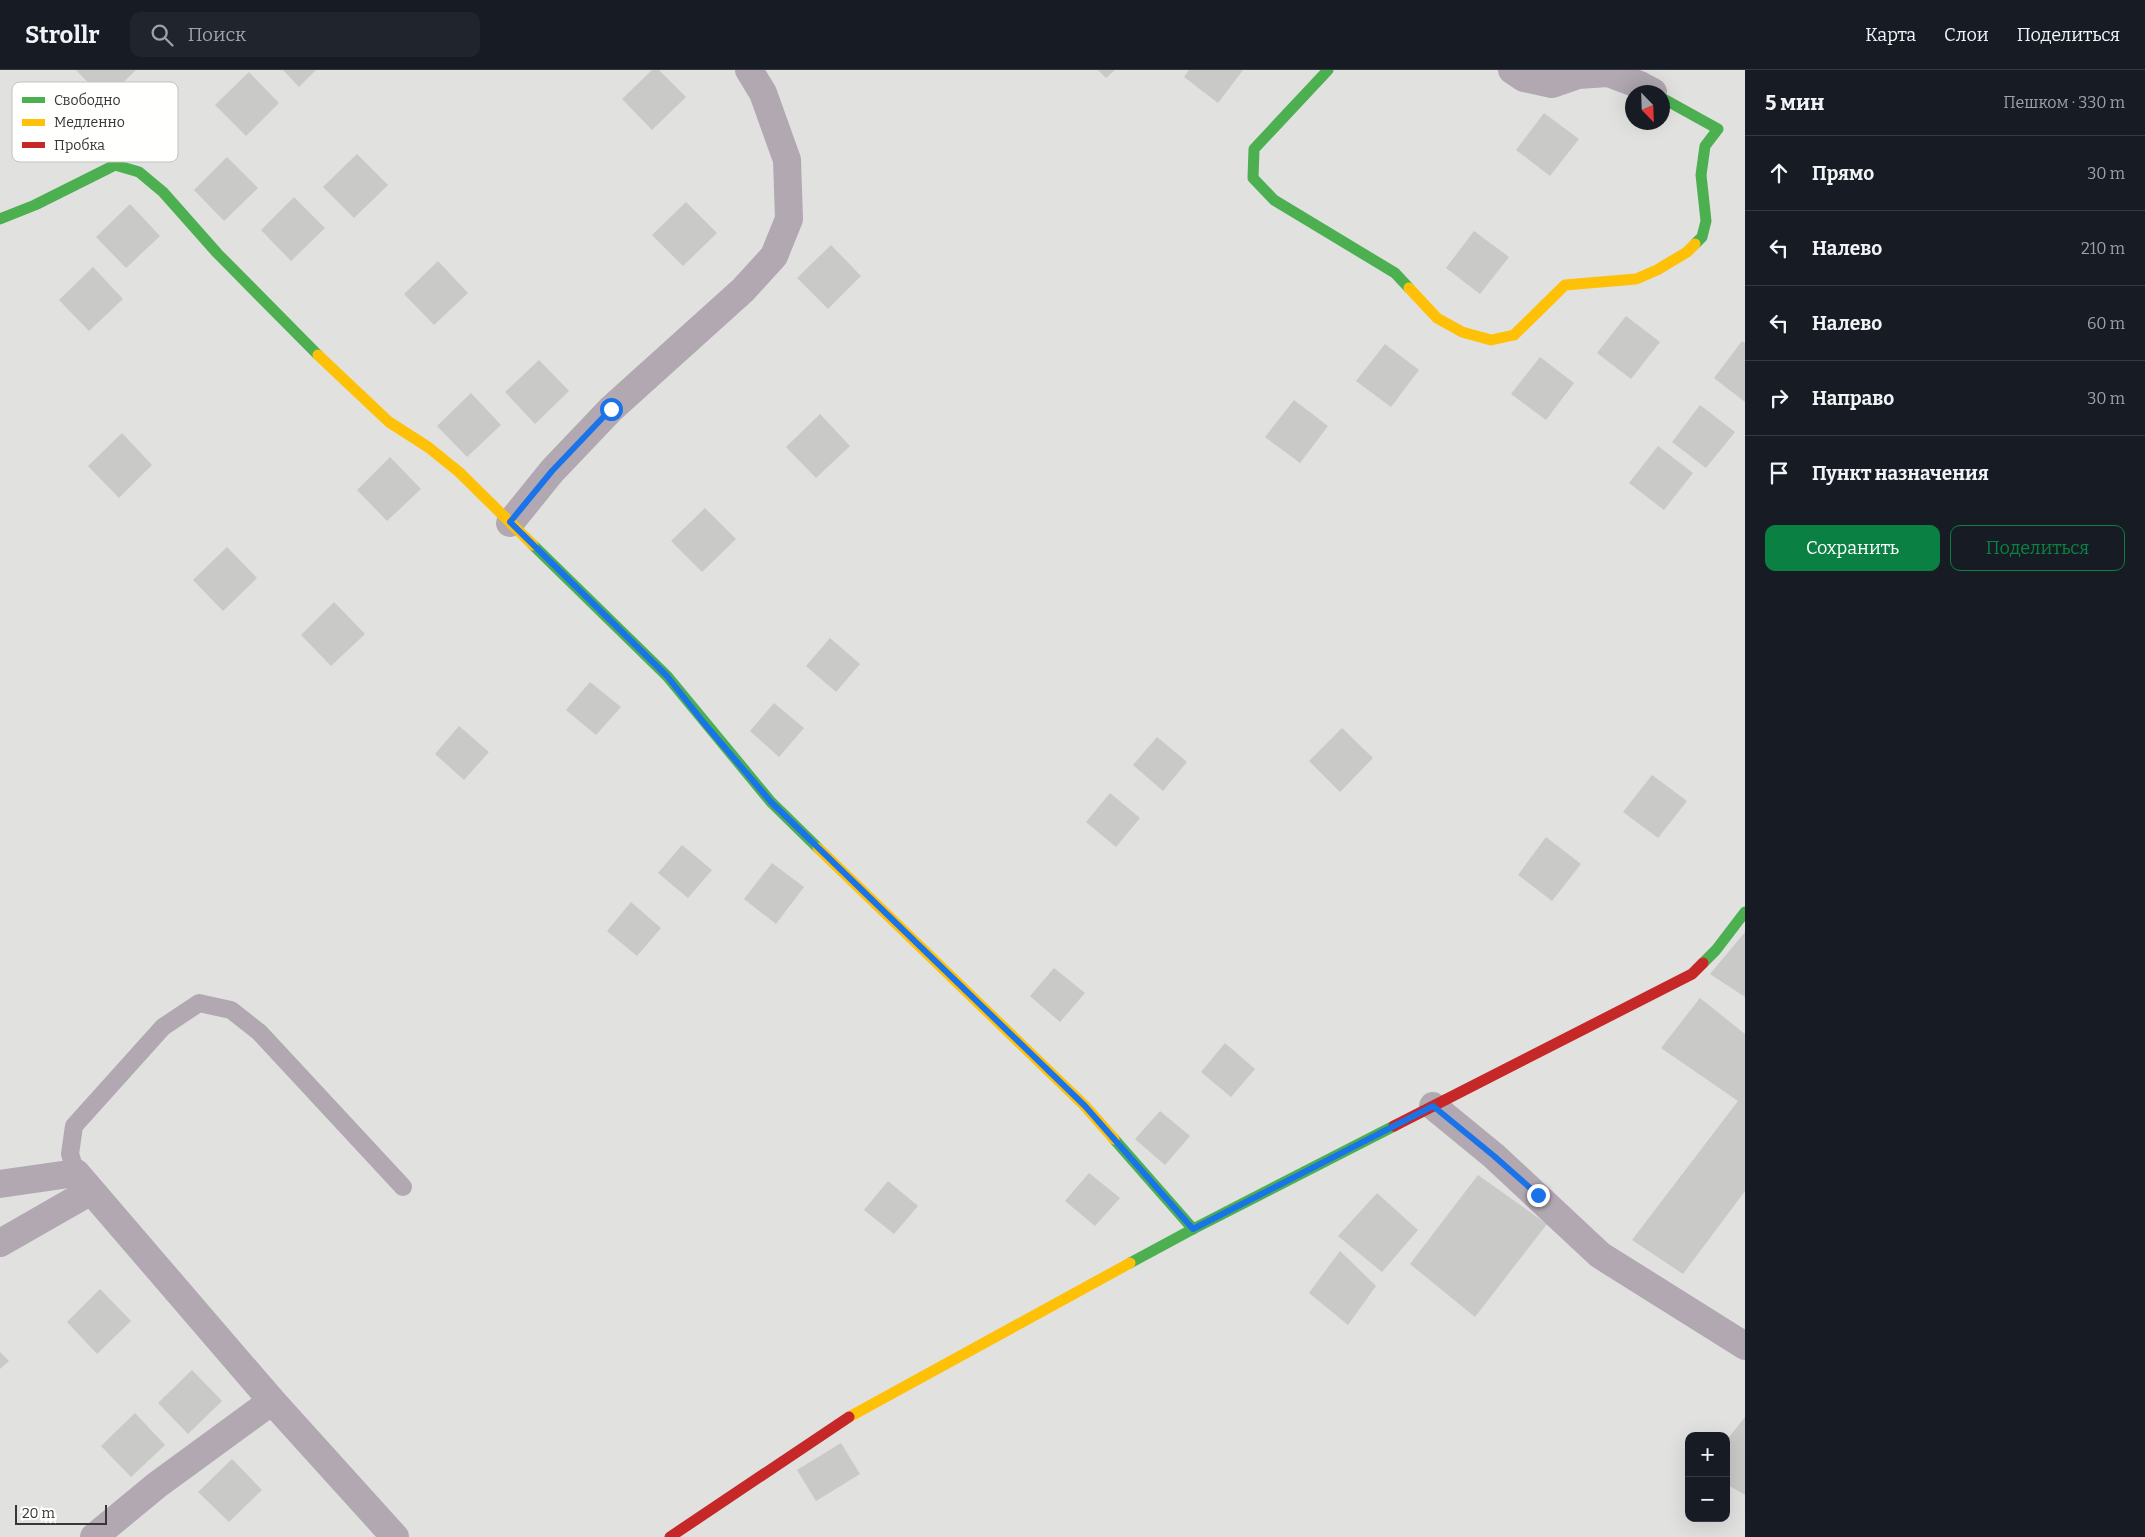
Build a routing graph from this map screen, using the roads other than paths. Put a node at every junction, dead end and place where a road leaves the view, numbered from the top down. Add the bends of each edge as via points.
1 (749, 70) edge
2 (1328, 70) edge
3 (1512, 70) edge
4 (1640, 85) edge
5 (1670, 102) edge
6 (0, 218) edge
7 (510, 522) junction
8 (1745, 912) edge
9 (1433, 1106) junction
10 (84, 1182) junction
11 (0, 1184) edge
12 (403, 1187) dead end
13 (1193, 1229) junction
14 (0, 1243) edge
15 (1745, 1346) edge
16 (272, 1401) junction
17 (94, 1537) edge
18 (395, 1537) edge
19 (670, 1537) edge

1 - 7 street via 763,92 787,160 789,219 774,256 743,290 611,409 552,471
2 - 5 street via 1254,149 1253,178 1274,200 1395,273 1437,318 1462,332 1491,340 1514,335 1565,285 1636,279 1687,252 1702,236 1706,221 1701,175 1705,146 1718,129
3 - 4 street via 1524,78 1552,84 1578,75 1608,73
6 - 7 street via 35,205 115,165 139,172 162,192 299,337 388,422 428,447 459,472
7 - 13 street via 667,676 771,802 1085,1106
8 - 9 street via 1716,950 1692,974
9 - 13 street
9 - 15 street via 1494,1156 1600,1255
10 - 11 street
10 - 12 lane via 70,1154 74,1126 163,1026 199,1003 231,1010 259,1032
10 - 14 street
10 - 16 street
13 - 19 street via 851,1416
16 - 17 street
16 - 18 street

